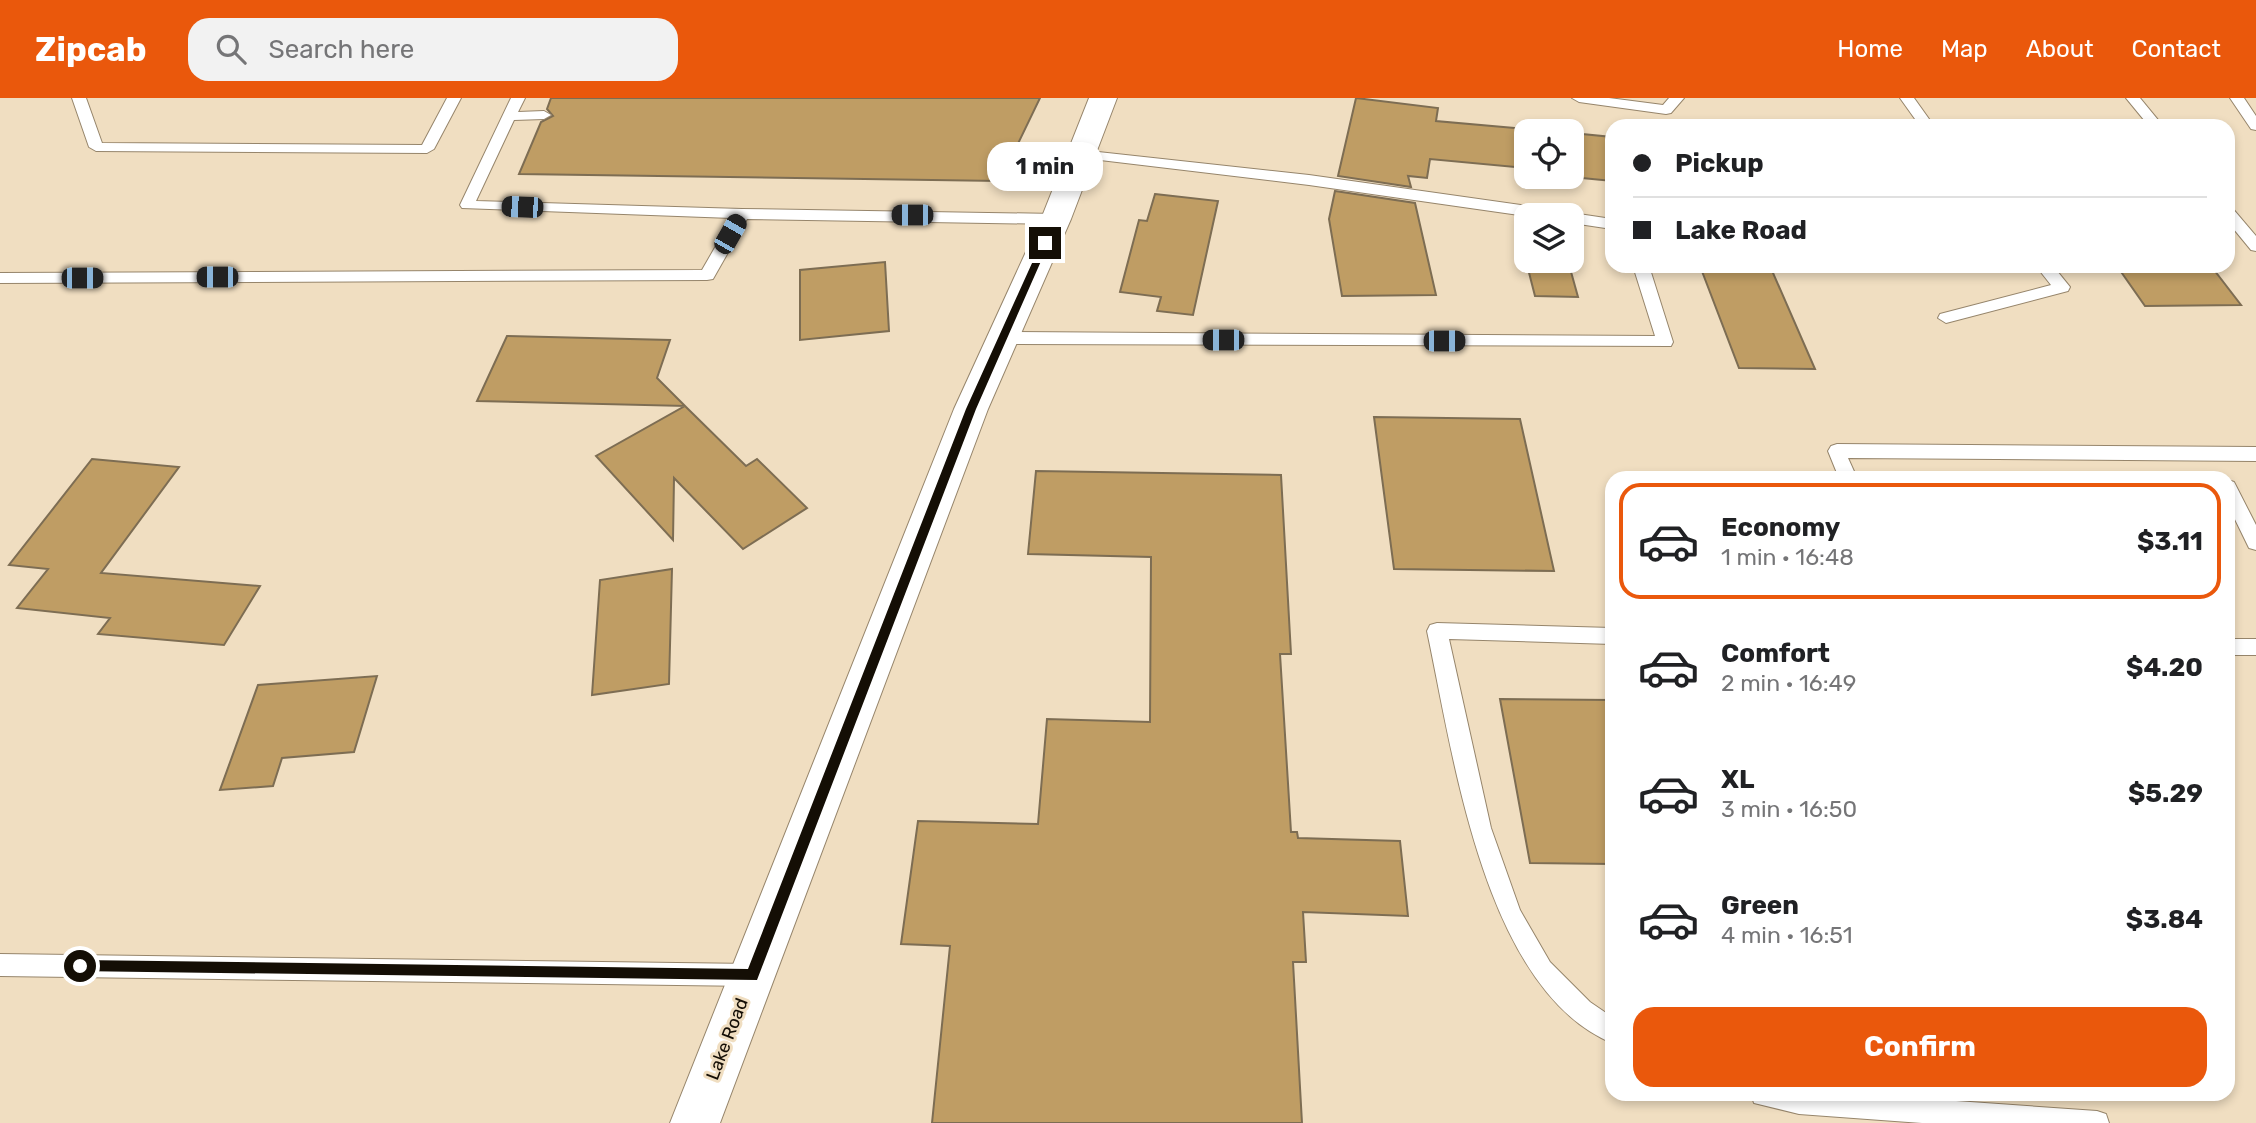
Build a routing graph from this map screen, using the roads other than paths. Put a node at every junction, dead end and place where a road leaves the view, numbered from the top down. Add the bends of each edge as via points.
1 (79, 98) edge
2 (454, 98) edge
3 (518, 98) edge
4 (1103, 98) edge
5 (1579, 98) edge
6 (1677, 98) edge
7 (1907, 98) edge
8 (2133, 98) edge
9 (2237, 98) edge
10 (544, 115) dead end
11 (510, 116) junction
12 (1922, 119) edge
13 (2151, 119) edge
14 (2256, 126) edge
15 (1080, 154) junction
16 (1514, 209) edge
17 (742, 215) junction
18 (1056, 219) junction
19 (1584, 220) edge
20 (2235, 220) edge
21 (1605, 222) edge
22 (2256, 246) edge
23 (1643, 273) edge
24 (2050, 273) edge
25 (0, 278) edge
26 (1946, 318) dead end
27 (1002, 338) junction
28 (2211, 454) junction
29 (2256, 454) edge
30 (1845, 471) edge
31 (2220, 471) edge
32 (2235, 501) edge
33 (2256, 543) edge
34 (1605, 636) edge
35 (2235, 647) edge
36 (2256, 647) edge
37 (0, 965) edge
38 (752, 975) junction
39 (1605, 1026) edge
40 (1794, 1101) edge
41 (695, 1123) edge
42 (2098, 1123) edge

1 - 2 lane via 96,147 427,149
3 - 11 lane
4 - 15 street, Lake Road
5 - 6 lane via 1666,110
7 - 12 lane
8 - 13 lane
9 - 14 lane
10 - 11 lane
11 - 17 lane via 467,205
15 - 16 lane
15 - 18 street, Lake Road
17 - 18 lane
17 - 25 lane via 707,275
18 - 27 street, Lake Road
19 - 21 lane
20 - 22 lane
23 - 27 lane via 1665,342
24 - 26 lane via 2062,287
27 - 38 street, Lake Road
28 - 29 lane
28 - 30 lane via 1837,451
28 - 31 lane
32 - 33 lane
34 - 39 lane via 1437,631 1480,828 1511,915 1542,970
35 - 36 lane
37 - 38 lane
38 - 41 street, Lake Road
40 - 42 lane

